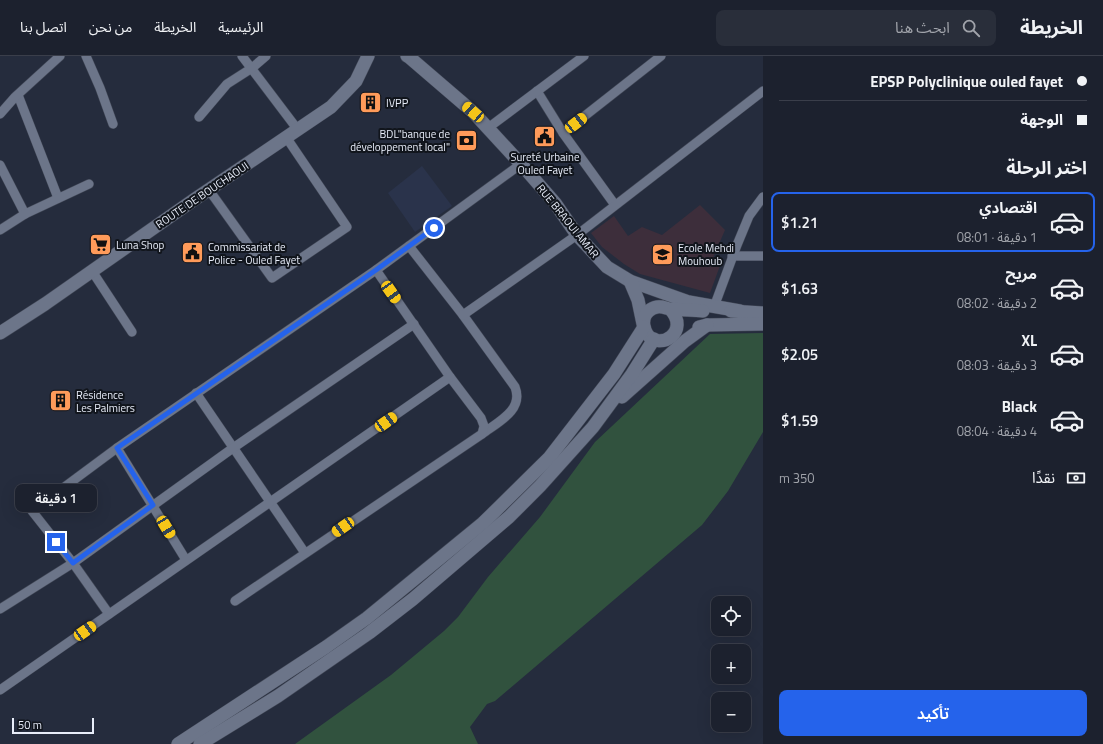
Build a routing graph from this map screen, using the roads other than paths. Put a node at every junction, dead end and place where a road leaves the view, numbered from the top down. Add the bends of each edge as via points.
1 (60, 56) edge
2 (86, 56) edge
3 (242, 56) edge
4 (266, 56) edge
5 (368, 56) edge
6 (406, 56) edge
7 (584, 56) edge
8 (661, 56) edge
9 (252, 68) junction
10 (537, 90) junction
11 (763, 91) edge
12 (18, 95) junction
13 (0, 114) edge
14 (199, 117) dead end
15 (112, 124) dead end
16 (488, 128) junction
17 (298, 130) junction
18 (563, 133) junction
19 (286, 138) junction
20 (521, 164) junction
21 (0, 165) edge
22 (89, 184) dead end
23 (209, 190) junction
24 (763, 197) edge
25 (58, 198) junction
26 (615, 205) junction
27 (24, 214) junction
28 (0, 230) edge
29 (577, 234) junction
30 (409, 246) junction
31 (732, 256) junction
32 (763, 256) edge
33 (376, 270) junction
34 (92, 271) junction
35 (630, 281) junction
36 (714, 307) junction
37 (670, 309) junction
38 (740, 311) junction
39 (763, 313) edge
40 (463, 315) junction
41 (414, 324) junction
42 (763, 324) edge
43 (707, 325) junction
44 (644, 326) junction
45 (676, 331) junction
46 (132, 332) dead end
47 (0, 333) edge
48 (654, 339) junction
49 (450, 377) junction
50 (196, 393) junction
51 (593, 427) junction
52 (482, 434) junction
53 (117, 448) junction
54 (233, 448) junction
55 (270, 502) junction
56 (153, 505) junction
57 (305, 553) junction
58 (186, 560) junction
59 (73, 563) junction
60 (235, 600) dead end
61 (0, 609) edge
62 (109, 614) junction
63 (0, 690) edge
64 (178, 744) edge
65 (200, 744) edge

1 - 12 street
2 - 15 street
3 - 9 street
4 - 9 street
5 - 17 main road, ROUTE DE BOUCHAOUI via 356,81 331,107
6 - 16 main road, RUE BRAOUI AMAR via 473,112
7 - 10 street
8 - 18 street
9 - 14 street via 227,84
9 - 17 street
10 - 16 street
10 - 18 street
11 - 26 street
12 - 13 street
12 - 25 street
16 - 20 main road, RUE BRAOUI AMAR
17 - 19 main road, ROUTE DE BOUCHAOUI
18 - 26 street
19 - 23 main road, ROUTE DE BOUCHAOUI
19 - 23 street via 347,227 272,278
20 - 29 main road, RUE BRAOUI AMAR
20 - 30 street
21 - 27 street
22 - 25 street
23 - 34 main road, ROUTE DE BOUCHAOUI
24 - 31 street via 749,216
25 - 27 street
26 - 29 street
27 - 28 street
29 - 35 main road, RUE BRAOUI AMAR via 607,267
29 - 40 street
30 - 33 street
30 - 40 street
31 - 32 street
31 - 36 street
33 - 41 street
33 - 50 street
34 - 46 street
34 - 47 main road, ROUTE DE BOUCHAOUI
35 - 36 main road via 689,302
35 - 37 main road
35 - 44 main road
36 - 38 main road
37 - 38 main road
37 - 44 main road via 651,309 646,314
37 - 45 main road via 677,320
38 - 39 main road
40 - 52 street via 518,394 511,411
41 - 49 street
41 - 54 street
42 - 43 main road
43 - 45 main road
43 - 51 main road via 643,378
44 - 48 main road via 649,336
44 - 64 main road via 614,374 549,458 483,523 367,618
45 - 48 main road via 665,340
48 - 51 main road
49 - 52 street via 481,418 484,426
49 - 55 street
50 - 53 street
50 - 54 street
51 - 65 main road via 509,517 413,599 337,656
52 - 57 street
53 - 56 street
53 - 59 street via 32,511
54 - 55 street
54 - 56 street
55 - 57 street
55 - 58 street
56 - 58 street
56 - 59 street
57 - 60 street
58 - 62 street
59 - 61 street
59 - 62 street
62 - 63 street

